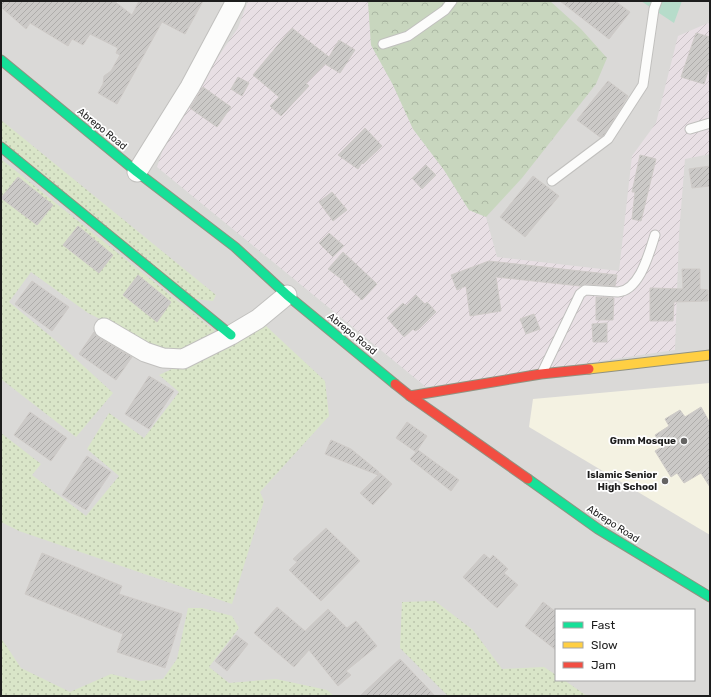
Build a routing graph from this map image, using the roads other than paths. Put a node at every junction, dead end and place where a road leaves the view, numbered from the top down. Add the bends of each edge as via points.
1 (236, 1) edge
2 (452, 1) edge
3 (657, 1) edge
4 (383, 44) dead end
5 (1, 60) edge
6 (710, 123) edge
7 (690, 129) dead end
8 (1, 147) edge
9 (137, 172) junction
10 (552, 181) dead end
11 (655, 235) dead end
12 (287, 295) junction
13 (104, 328) dead end
14 (231, 335) junction
15 (710, 355) edge
16 (541, 374) junction
17 (410, 396) junction
18 (710, 597) edge

1 - 9 street via 190,86
2 - 4 lane via 445,10 408,36
3 - 10 lane via 643,85 608,139
5 - 9 main road, Abrepo Road
6 - 7 lane
8 - 14 main road
9 - 12 main road, Abrepo Road via 235,247
11 - 16 lane via 645,264 628,289 618,292 585,290 580,294
12 - 14 street via 258,319
12 - 17 main road, Abrepo Road
13 - 14 street via 145,352 163,358 183,359
15 - 16 main road
16 - 17 main road
17 - 18 main road, Abrepo Road via 598,529

